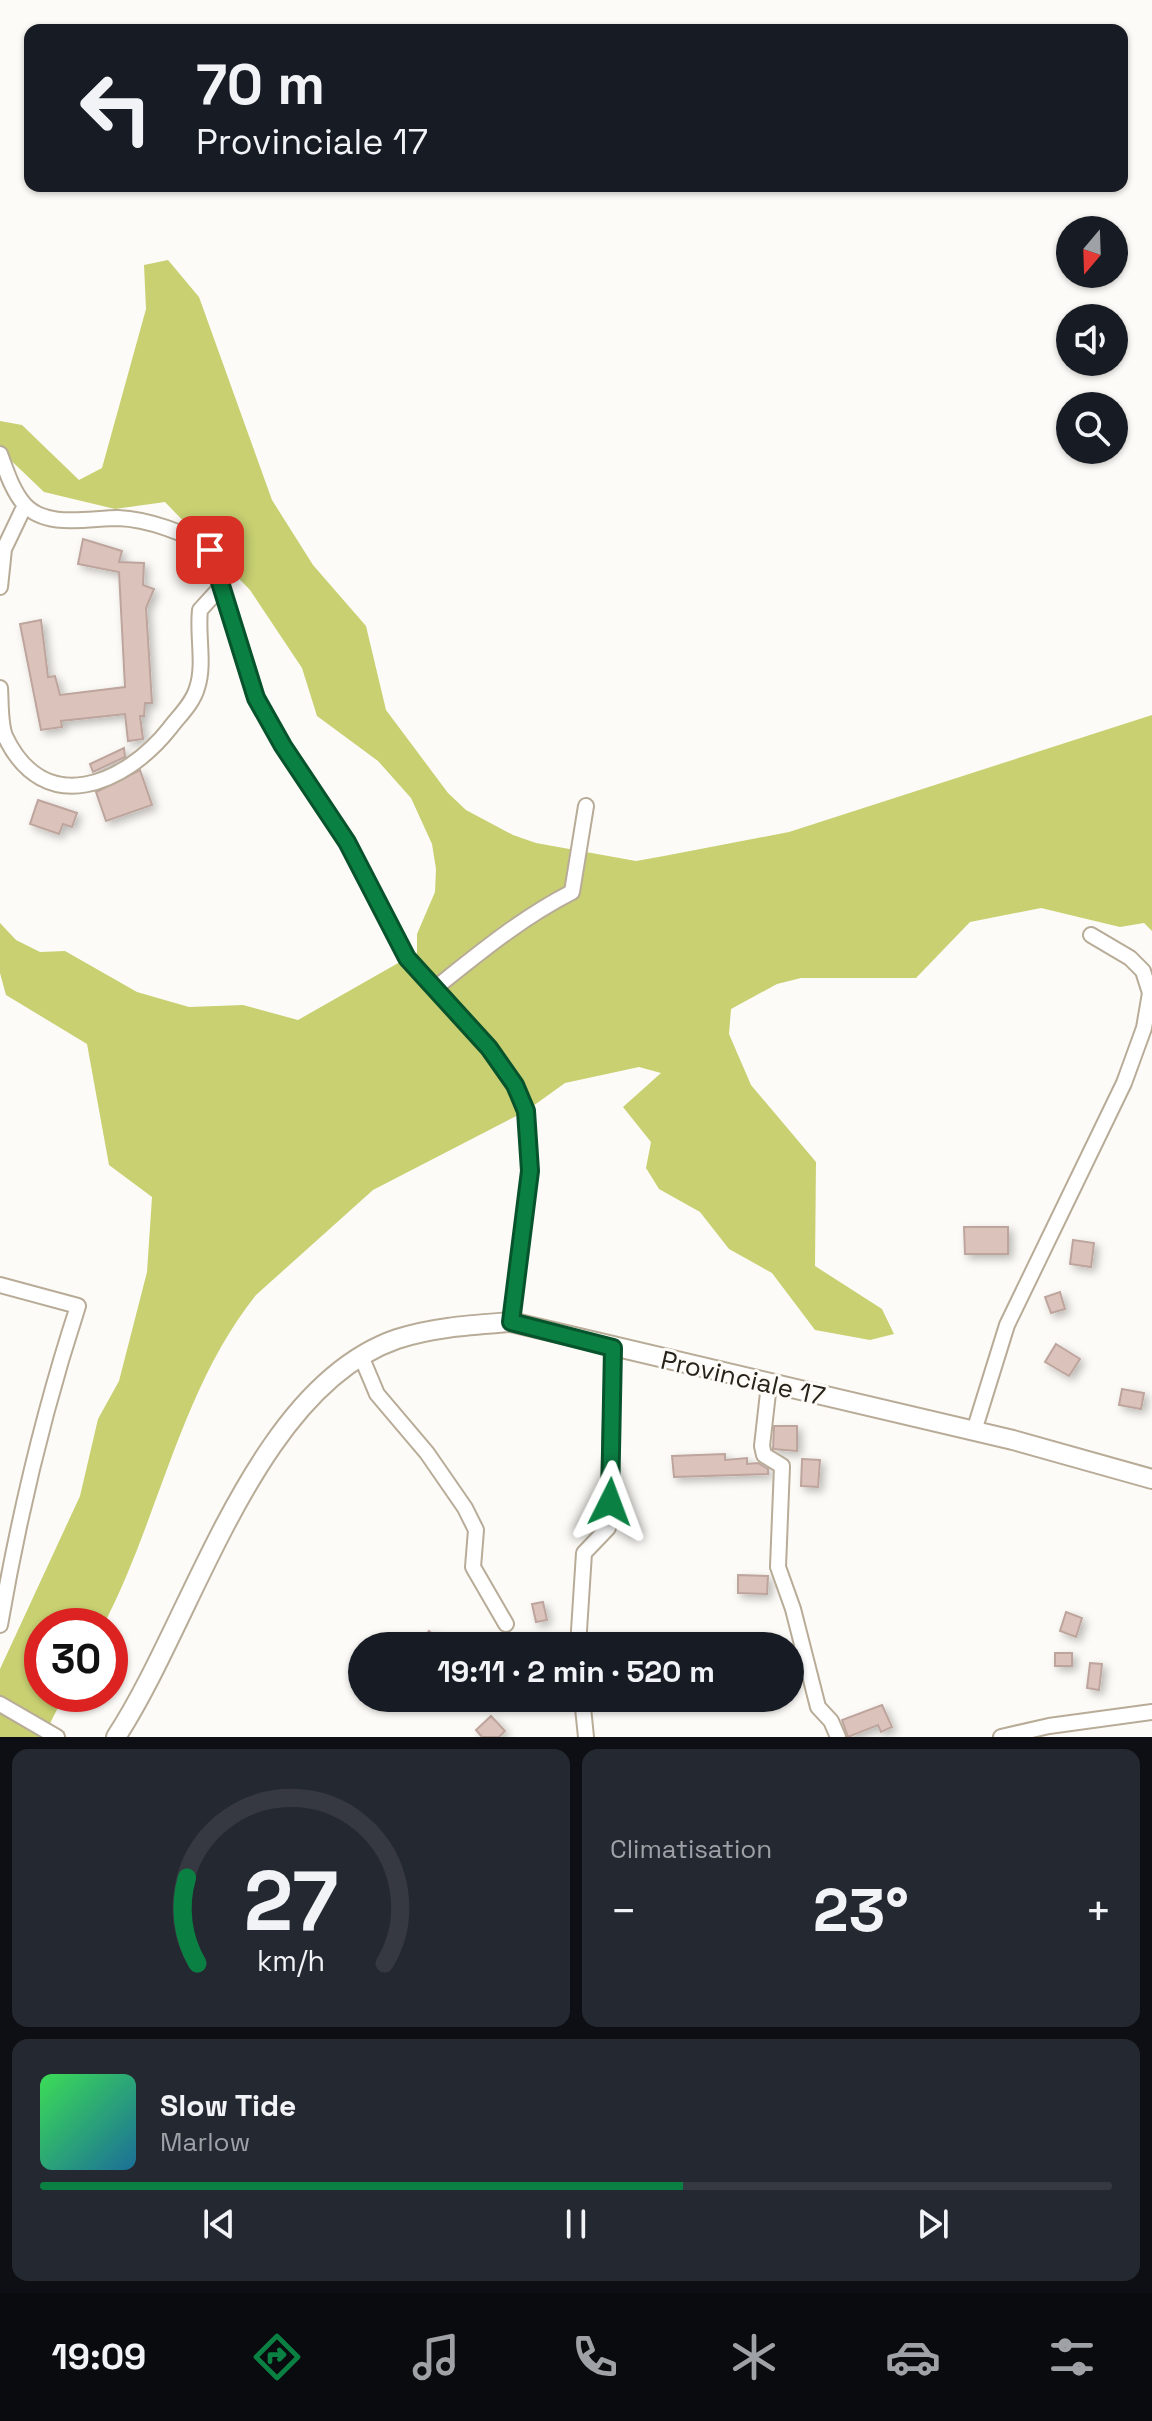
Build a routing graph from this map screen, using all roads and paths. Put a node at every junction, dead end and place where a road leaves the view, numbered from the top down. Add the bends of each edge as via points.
1 (0, 454) edge
2 (25, 505) junction
3 (0, 587) edge
4 (221, 587) junction
5 (0, 688) edge
6 (586, 806) dead end
7 (1091, 935) dead end
8 (434, 989) junction
9 (0, 1285) edge
10 (511, 1322) junction
11 (613, 1348) junction
12 (361, 1356) junction
13 (769, 1384) junction
14 (974, 1431) junction
15 (1152, 1479) edge
16 (506, 1624) dead end
17 (0, 1625) edge
18 (579, 1632) edge
19 (0, 1704) edge
20 (583, 1712) edge
21 (1152, 1712) edge
22 (57, 1737) edge
23 (116, 1737) edge
24 (586, 1737) edge
25 (838, 1737) edge
26 (1001, 1737) edge

1 - 2 street
2 - 3 street via 4,549
2 - 4 street via 49,518 121,518 201,542 214,558
4 - 5 street via 200,610 198,687 151,751 133,766 76,788 48,784 21,762 4,733
4 - 8 street via 256,698 347,842 407,958
6 - 8 street via 572,892 489,944
7 - 14 street via 1143,971 1150,993 1144,1028 1124,1083 1007,1325
8 - 10 street via 489,1048 526,1111 530,1171
9 - 17 street via 78,1306 21,1505
10 - 11 main road, Provinciale 17
10 - 12 main road, Provinciale 17 via 430,1331
11 - 13 main road, Provinciale 17
11 - 18 street via 608,1528 584,1553
12 - 16 street via 377,1394 465,1508 476,1530 473,1567
12 - 23 main road, Provinciale 17 via 331,1375 279,1434
13 - 14 main road, Provinciale 17
13 - 25 street via 762,1446 764,1455 782,1466 778,1567 818,1707
14 - 15 main road, Provinciale 17
19 - 22 street
20 - 24 street
21 - 26 street

